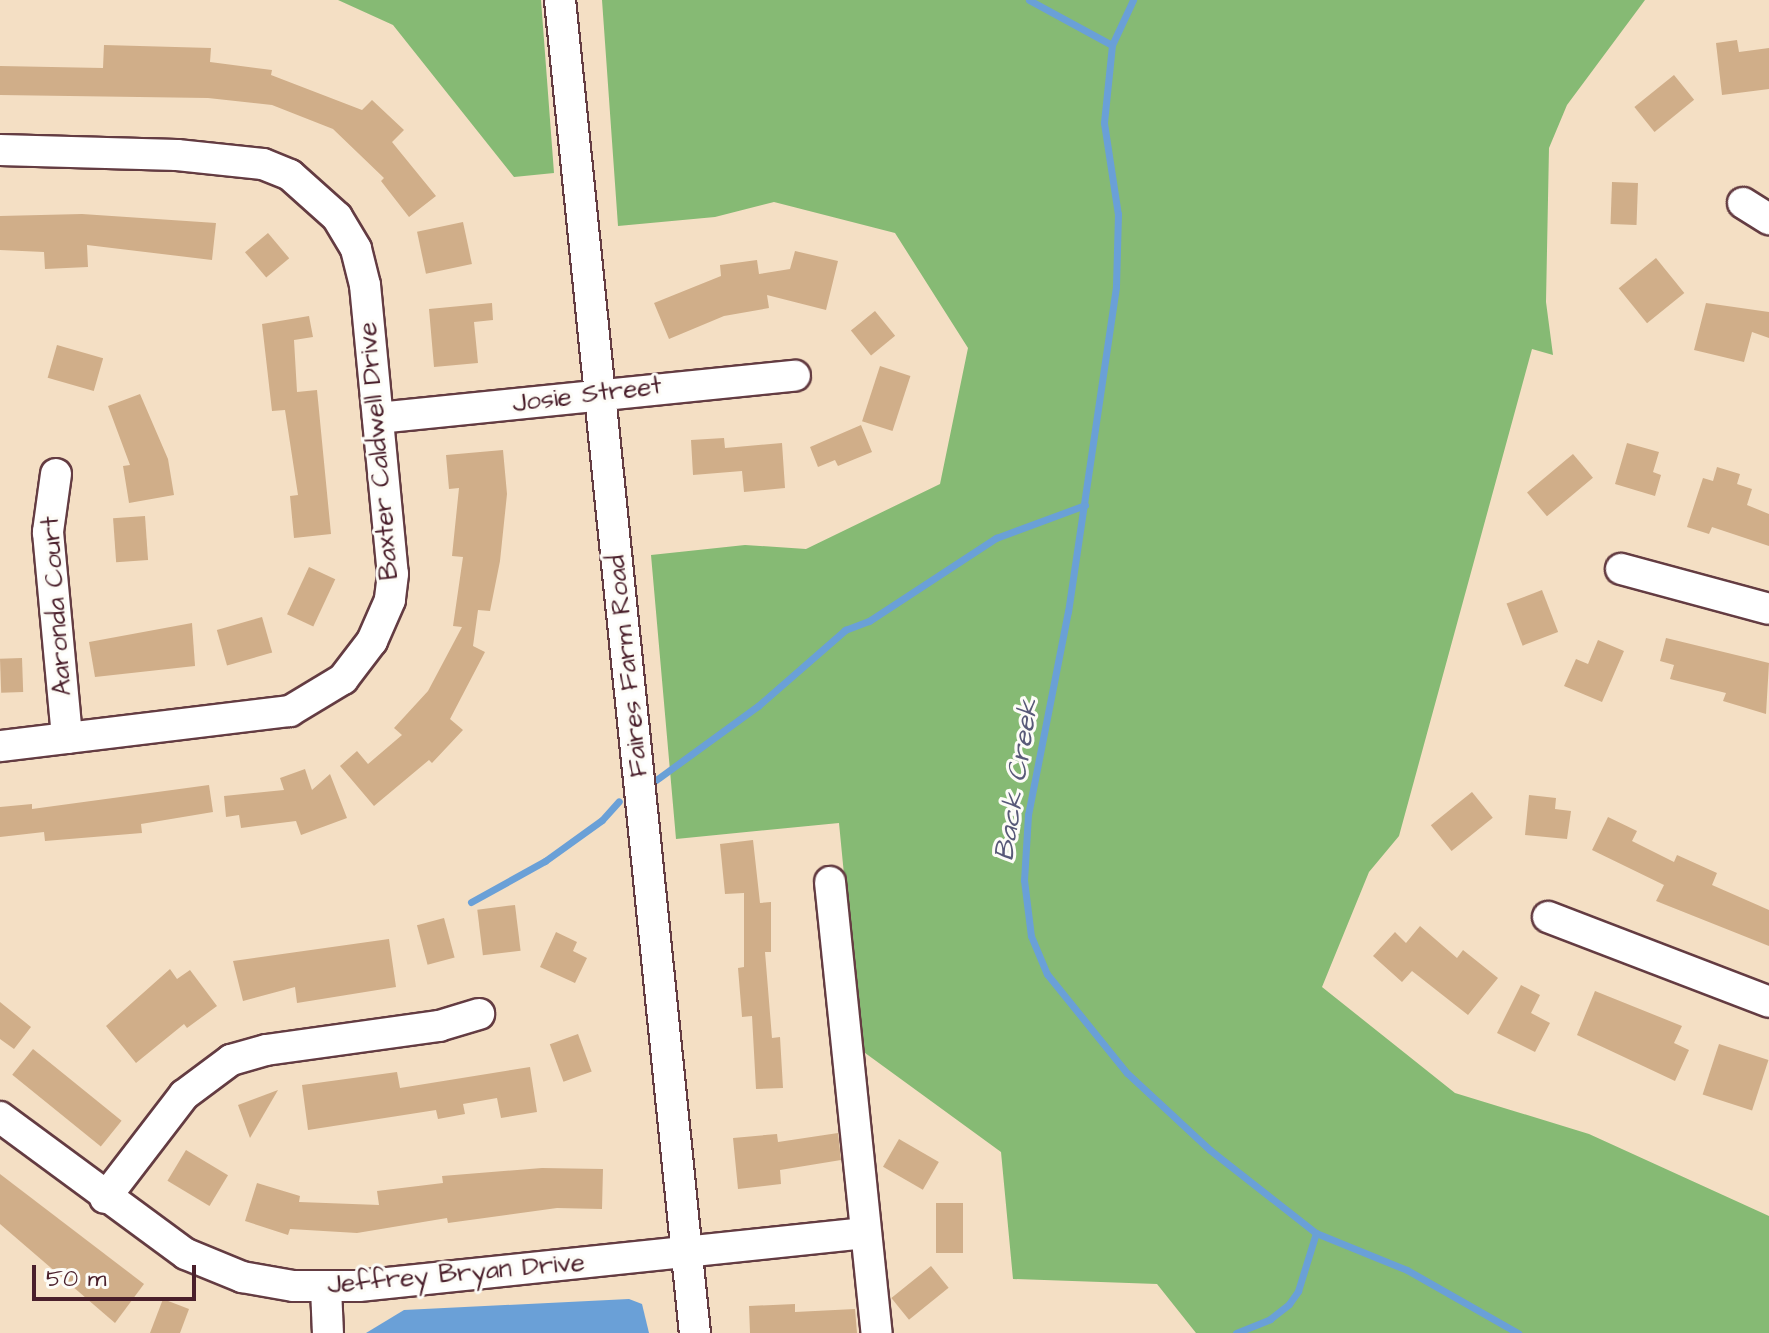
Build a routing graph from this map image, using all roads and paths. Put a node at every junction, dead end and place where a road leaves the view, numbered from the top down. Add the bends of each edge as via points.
1 (560, 0) edge
2 (0, 150) edge
3 (1743, 203) dead end
4 (1769, 219) edge
5 (795, 376) dead end
6 (600, 395) junction
7 (378, 418) junction
8 (56, 474) dead end
9 (1621, 569) dead end
10 (1769, 609) edge
11 (67, 738) junction
12 (0, 746) edge
13 (830, 882) dead end
14 (1548, 917) dead end
15 (1769, 1002) edge
16 (479, 1014) dead end
17 (0, 1117) edge
18 (105, 1198) junction
19 (865, 1233) junction
20 (687, 1253) junction
21 (326, 1288) junction
22 (328, 1333) edge
23 (695, 1333) edge
24 (877, 1333) edge

1 - 6 street, Faires Farm Road
2 - 7 street, Baxter Caldwell Drive via 229,159 290,175 337,217 356,249 365,285
3 - 4 street
5 - 6 street, Josie Street
6 - 7 street, Josie Street
6 - 20 street, Faires Farm Road
7 - 11 street, Baxter Caldwell Drive via 393,552 390,600 377,633 343,679 290,711
8 - 11 street, Aaronda Court via 48,532
9 - 10 street
11 - 12 street, Baxter Caldwell Drive
13 - 19 street
14 - 15 street
16 - 18 street via 439,1026 266,1050 231,1060 184,1095
17 - 18 street, Jeffrey Bryan Drive
18 - 21 street, Jeffrey Bryan Drive via 204,1263 271,1283
19 - 20 street, Jeffrey Bryan Drive
19 - 24 street
20 - 21 street, Jeffrey Bryan Drive
20 - 23 street, Faires Farm Road
21 - 22 street

